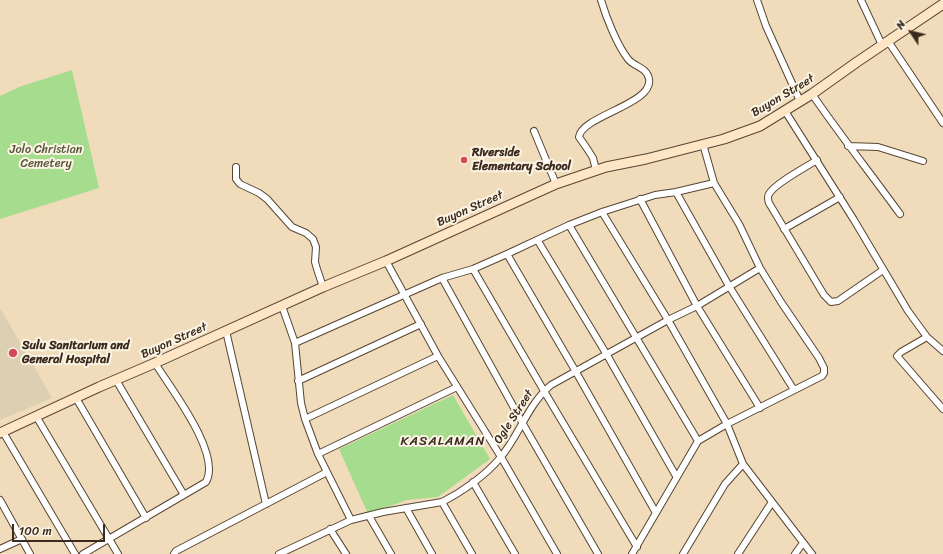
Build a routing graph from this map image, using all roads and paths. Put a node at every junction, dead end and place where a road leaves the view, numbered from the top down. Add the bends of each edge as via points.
1 (601, 0) edge
2 (757, 0) edge
3 (861, 0) edge
4 (943, 4) edge
5 (885, 43) junction
6 (812, 94) junction
7 (800, 101) junction
8 (785, 111) junction
9 (943, 123) edge
10 (534, 131) dead end
11 (703, 144) junction
12 (848, 146) junction
13 (817, 160) junction
14 (923, 161) dead end
15 (236, 167) dead end
16 (596, 170) junction
17 (714, 183) junction
18 (556, 184) junction
19 (676, 192) junction
20 (840, 197) junction
21 (640, 199) junction
22 (602, 212) junction
23 (900, 214) dead end
24 (569, 225) junction
25 (784, 229) junction
26 (538, 241) junction
27 (507, 254) junction
28 (386, 261) junction
29 (473, 268) junction
30 (760, 268) junction
31 (883, 270) junction
32 (442, 278) junction
33 (729, 286) junction
34 (323, 287) junction
35 (404, 295) junction
36 (282, 306) junction
37 (697, 306) junction
38 (668, 320) junction
39 (420, 324) junction
40 (226, 331) junction
41 (927, 337) junction
42 (638, 338) junction
43 (295, 343) junction
44 (943, 351) edge
45 (607, 355) junction
46 (438, 356) junction
47 (155, 363) junction
48 (576, 372) junction
49 (116, 380) junction
50 (298, 381) junction
51 (457, 387) junction
52 (794, 390) junction
53 (544, 391) junction
54 (76, 398) junction
55 (760, 408) junction
56 (943, 409) edge
57 (36, 416) junction
58 (305, 419) junction
59 (523, 424) junction
60 (727, 424) junction
61 (2, 432) edge
62 (698, 441) junction
63 (318, 454) junction
64 (501, 457) junction
65 (743, 464) junction
66 (327, 472) junction
67 (676, 476) junction
68 (473, 482) junction
69 (184, 495) junction
70 (0, 500) edge
71 (442, 502) junction
72 (772, 502) junction
73 (266, 504) junction
74 (406, 508) junction
75 (656, 513) junction
76 (369, 516) junction
77 (146, 518) junction
78 (351, 520) junction
79 (330, 530) junction
80 (22, 539) junction
81 (110, 539) junction
82 (803, 543) junction
83 (637, 547) junction
84 (0, 549) edge
85 (30, 554) edge
86 (75, 554) edge
87 (83, 554) edge
88 (118, 554) edge
89 (174, 554) edge
90 (280, 554) edge
91 (346, 554) edge
92 (391, 554) edge
93 (432, 554) edge
94 (472, 554) edge
95 (515, 554) edge
96 (557, 554) edge
97 (598, 554) edge
98 (632, 554) edge
99 (683, 554) edge
100 (738, 554) edge
101 (795, 554) edge
102 (812, 554) edge

1 - 16 street via 628,60 646,71 649,80 645,93 637,99 582,130 579,137 588,150
2 - 7 street
3 - 5 street
4 - 5 main road, Buyon Street
5 - 6 main road, Buyon Street
5 - 9 street
6 - 7 main road, Buyon Street
6 - 12 street
7 - 8 main road, Buyon Street
8 - 11 main road, Buyon Street via 760,126
8 - 13 street
10 - 18 street
11 - 16 main road, Buyon Street
11 - 17 street
12 - 14 street via 878,147
12 - 23 street
13 - 20 street
13 - 25 street via 768,195 769,203
15 - 34 street via 236,179 240,184 263,197 292,227 313,239 316,247 316,269
16 - 18 main road, Buyon Street
17 - 19 street
17 - 30 street
18 - 28 main road, Buyon Street
19 - 21 street
19 - 33 street
20 - 25 street
20 - 31 street
21 - 22 street
21 - 37 street
22 - 24 street
22 - 38 street
24 - 26 street
24 - 42 street
25 - 31 street via 824,295 831,302 838,301
26 - 27 street
26 - 45 street
27 - 29 street
27 - 48 street
28 - 34 main road, Buyon Street
28 - 35 street
29 - 32 street
29 - 53 street
30 - 33 street, Ogle Street
30 - 52 street via 824,368 822,376
31 - 41 street
32 - 35 street
32 - 59 street
33 - 37 street, Ogle Street
33 - 52 street
34 - 36 main road, Buyon Street
35 - 39 street
35 - 43 street
36 - 40 main road, Buyon Street
36 - 43 street
37 - 38 street, Ogle Street
37 - 55 street
38 - 42 street, Ogle Street
38 - 60 street
39 - 46 street
39 - 50 street
40 - 47 main road, Buyon Street
40 - 73 street
41 - 44 street
41 - 56 street via 897,356
42 - 45 street, Ogle Street
42 - 62 street
43 - 50 street
45 - 48 street, Ogle Street
45 - 67 street
46 - 51 street
46 - 58 street
47 - 49 main road, Buyon Street
47 - 69 street via 192,421 207,456 210,472 206,482
48 - 53 street, Ogle Street
48 - 75 street
49 - 54 main road, Buyon Street
49 - 69 street
50 - 58 street
51 - 63 street
51 - 64 street
52 - 55 street
53 - 59 street, Ogle Street
53 - 83 street
54 - 57 main road, Buyon Street
54 - 77 street
55 - 60 street
57 - 61 main road, Buyon Street
57 - 81 street
58 - 63 street
59 - 64 street, Ogle Street
59 - 97 street
60 - 62 street
60 - 65 street
61 - 86 street
62 - 67 street
63 - 66 street
64 - 68 street, Ogle Street
64 - 96 street
65 - 72 street
65 - 99 street via 725,484
66 - 73 street
66 - 78 street
67 - 75 street
68 - 71 street, Ogle Street
68 - 95 street
69 - 77 street
70 - 80 street
71 - 74 street, Ogle Street
71 - 94 street
72 - 82 street
72 - 100 street
73 - 89 street
74 - 76 street, Ogle Street
74 - 93 street
75 - 83 street
76 - 78 street, Ogle Street
76 - 92 street
77 - 81 street
78 - 79 street, Ogle Street
79 - 90 street, Ogle Street
79 - 91 street
80 - 84 street
80 - 85 street
81 - 87 street
81 - 88 street
82 - 101 street
82 - 102 street
83 - 98 street

